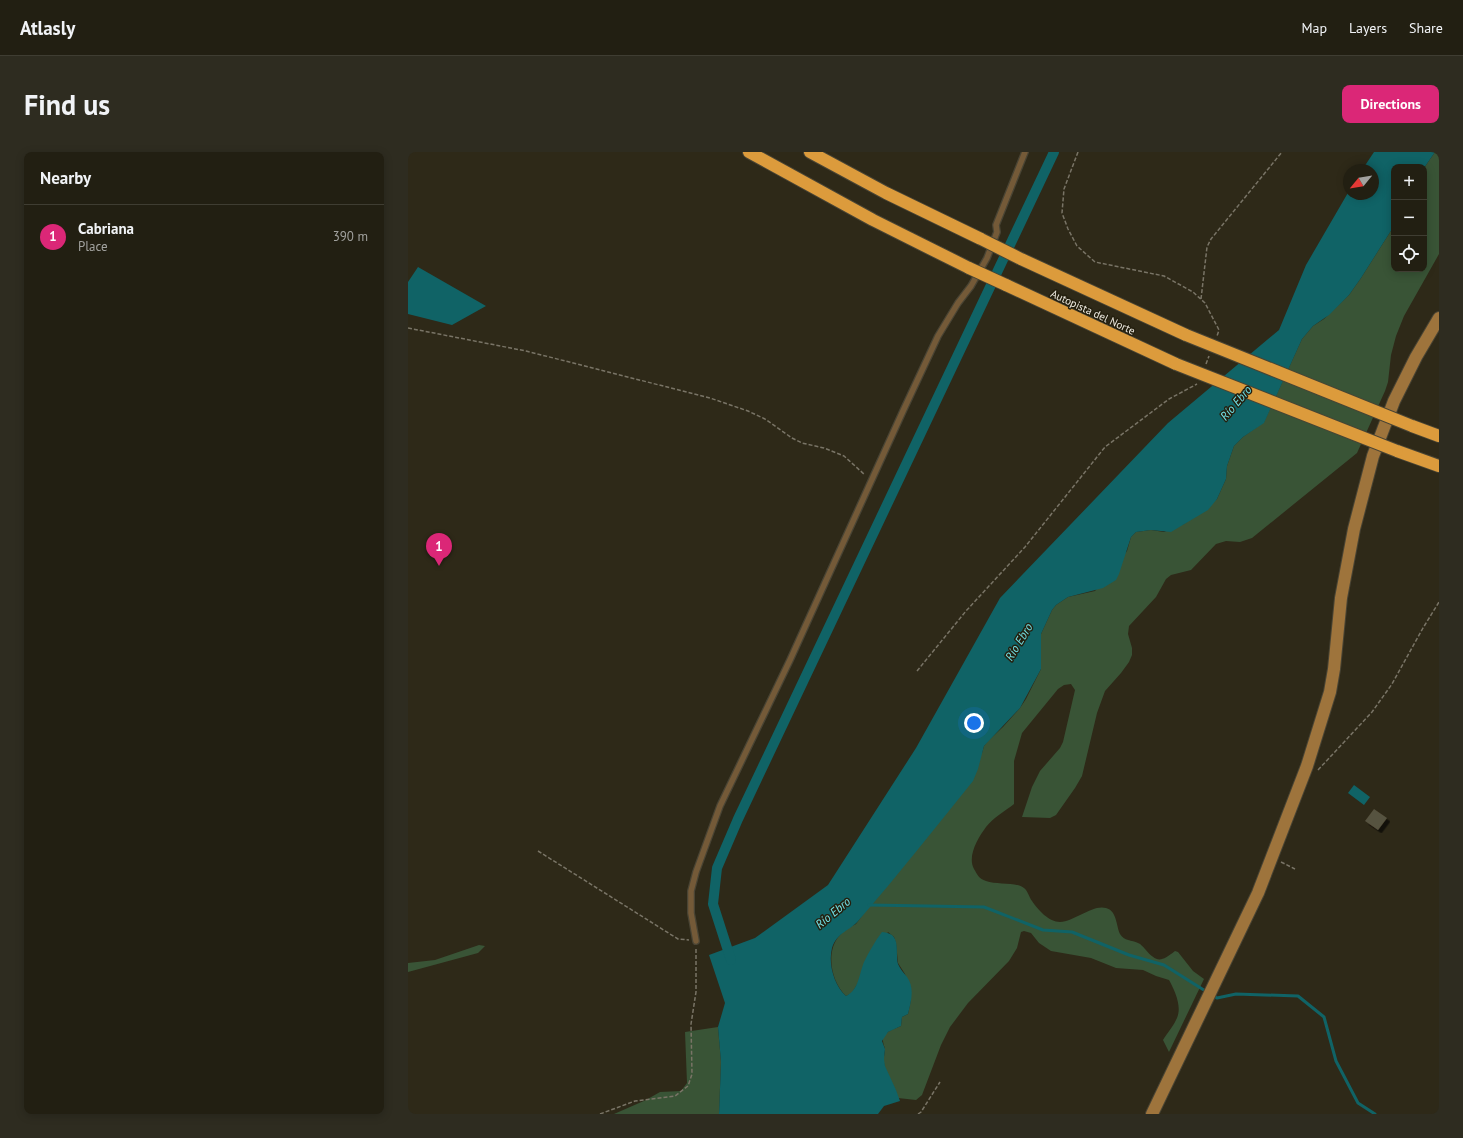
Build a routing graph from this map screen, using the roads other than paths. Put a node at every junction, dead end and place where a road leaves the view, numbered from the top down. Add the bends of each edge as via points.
1 (750, 152) edge
2 (810, 152) edge
3 (1025, 152) edge
4 (1439, 318) edge
5 (1439, 436) edge
6 (1439, 466) edge
7 (696, 941) road end
8 (1152, 1114) edge

1 - 6 highway, Autopista del Norte, bridge via 873,220 969,268 1176,364
2 - 5 highway, Autopista del Norte, bridge via 886,193 1021,259 1186,335
3 - 7 lane via 996,226 997,232 987,258 938,336 720,806 691,891 691,912
4 - 8 street via 1394,401 1373,456 1354,529 1341,598 1330,692 1304,776 1258,893

